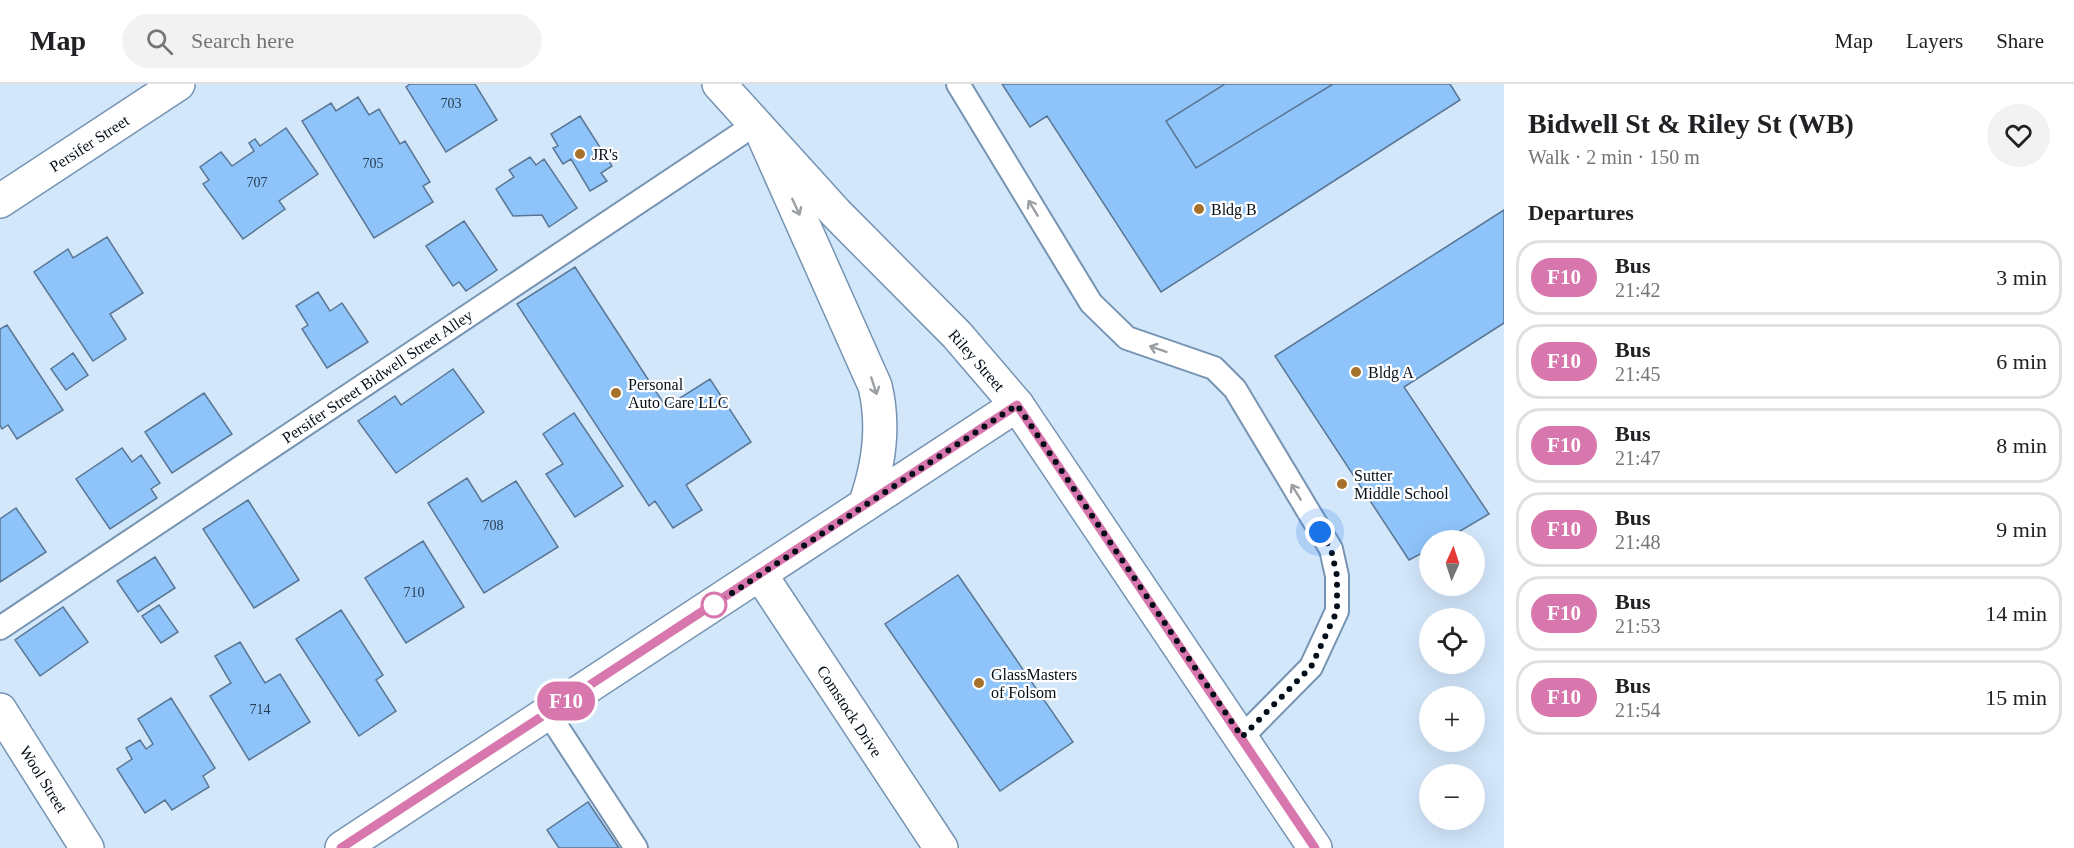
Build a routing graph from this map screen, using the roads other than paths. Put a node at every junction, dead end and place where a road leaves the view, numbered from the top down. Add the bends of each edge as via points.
1 (178, 84) edge
2 (718, 84) edge
3 (958, 84) edge
4 (759, 130) junction
5 (0, 201) edge
6 (1017, 405) junction
7 (865, 505) junction
8 (760, 574) junction
9 (0, 628) edge
10 (0, 710) edge
11 (548, 713) junction
12 (1242, 737) junction
13 (1292, 813) junction
14 (87, 848) edge
15 (342, 848) edge
16 (636, 848) edge
17 (941, 848) edge
18 (1315, 848) edge
19 (1323, 848) edge

1 - 5 street, Persifer Street
2 - 4 street, Riley Street
12 -> 3 lane via 1311,667 1320,648 1337,611 1337,576 1331,549 1235,389 1214,368 1127,338 1091,303
4 - 6 street, Riley Street via 957,334
4 -> 7 street via 874,386 881,423
4 - 9 lane, Persifer Street Bidwell Street Alley
6 - 7 street
6 - 12 street, Riley Street
7 - 8 street
8 - 11 street
8 - 17 street, Comstock Drive
10 - 14 street, Wool Street
11 - 15 street
11 - 16 lane
12 - 13 street, Riley Street
13 - 18 street, Riley Street
13 - 19 street

